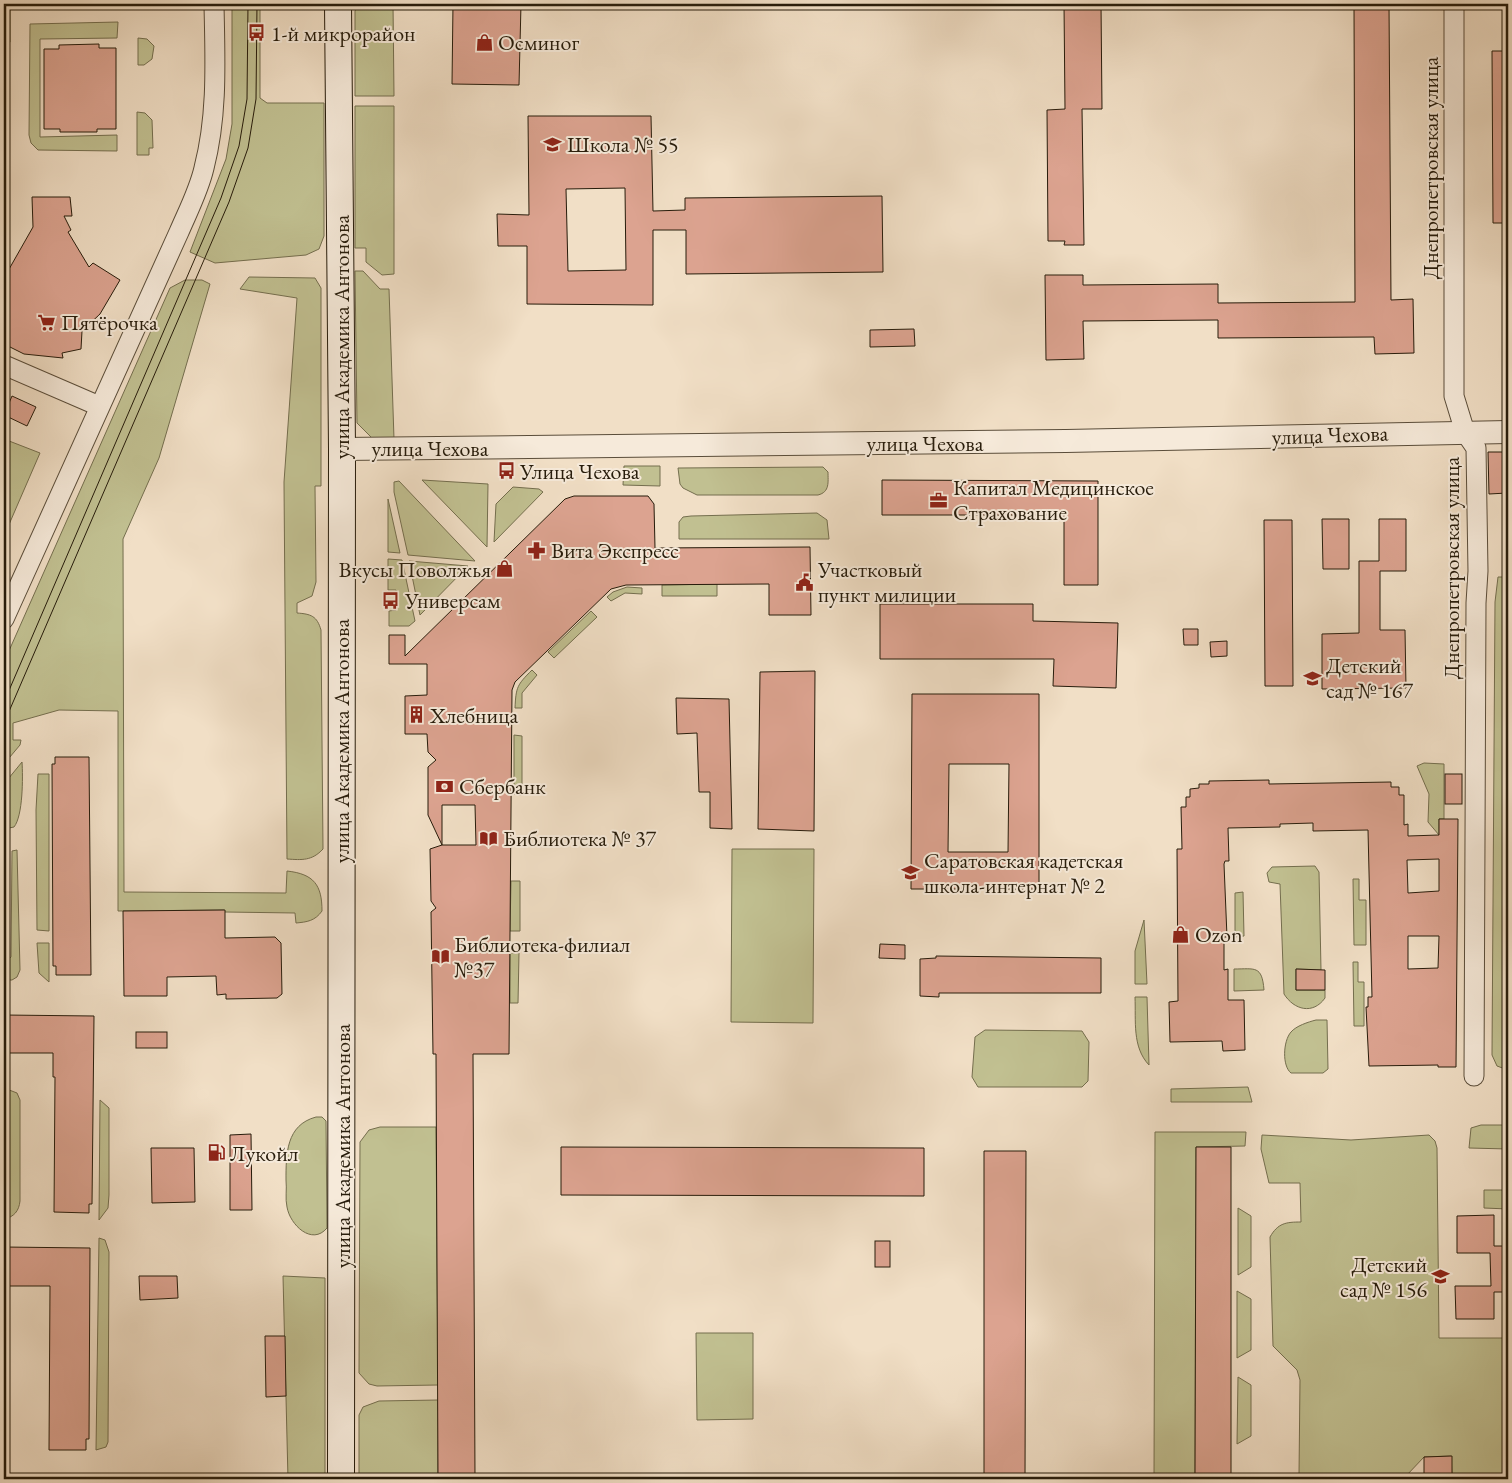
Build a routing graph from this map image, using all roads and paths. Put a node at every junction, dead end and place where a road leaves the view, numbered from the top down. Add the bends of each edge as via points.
1 (214, 4) edge
2 (338, 4) edge
3 (1454, 4) edge
4 (4, 365) edge
5 (99, 406) junction
6 (1465, 432) junction
7 (1508, 432) edge
8 (342, 449) junction
9 (4, 619) edge
10 (1474, 1076) dead end
11 (341, 1479) edge

1 - 5 street via 215,93 204,170
2 - 8 main road, улица Академика Антонова
3 - 6 street, Днепропетровская улица via 1454,396
4 - 5 street
5 - 9 street
6 - 7 street, улица Чехова
6 - 8 street, улица Чехова via 1122,441
6 - 10 street, Днепропетровская улица via 1476,448 1478,562
8 - 11 main road, улица Академика Антонова

